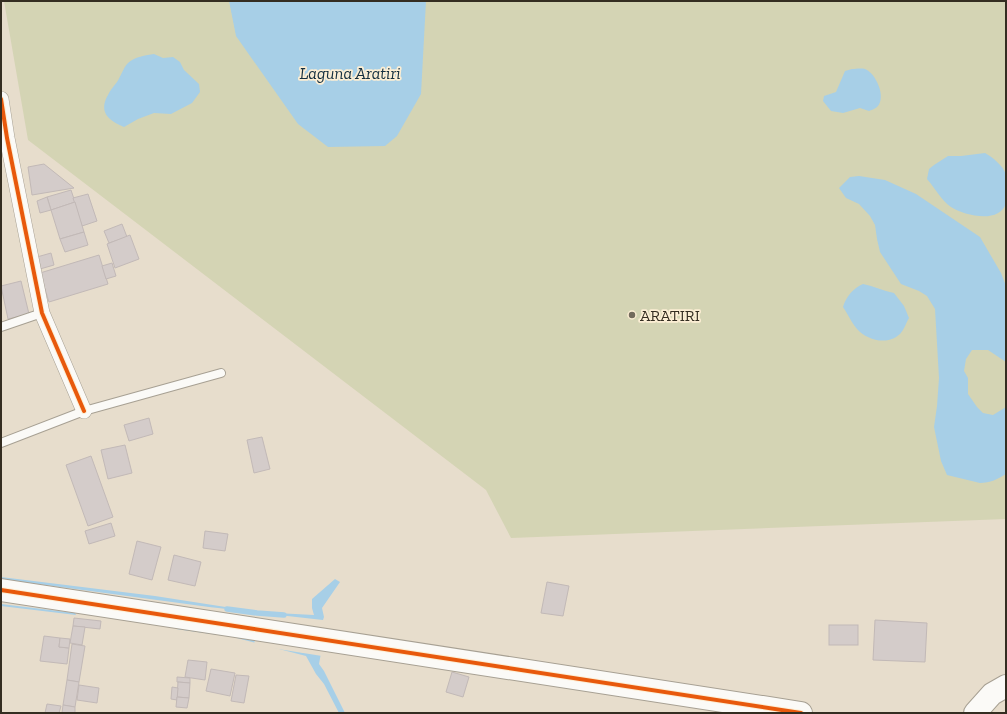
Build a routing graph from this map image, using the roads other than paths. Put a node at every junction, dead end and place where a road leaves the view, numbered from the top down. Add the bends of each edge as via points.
1 (1, 99) edge
2 (4, 137) edge
3 (42, 313) junction
4 (1, 327) edge
5 (221, 373) dead end
6 (84, 411) junction
7 (1, 443) edge
8 (1, 590) edge
9 (1006, 686) edge
10 (756, 710) edge
11 (801, 713) edge
12 (976, 713) edge

1 - 2 street
2 - 3 street
3 - 4 lane
3 - 6 street
5 - 6 lane
6 - 7 lane
8 - 10 street
9 - 12 street via 992,694
10 - 11 street

